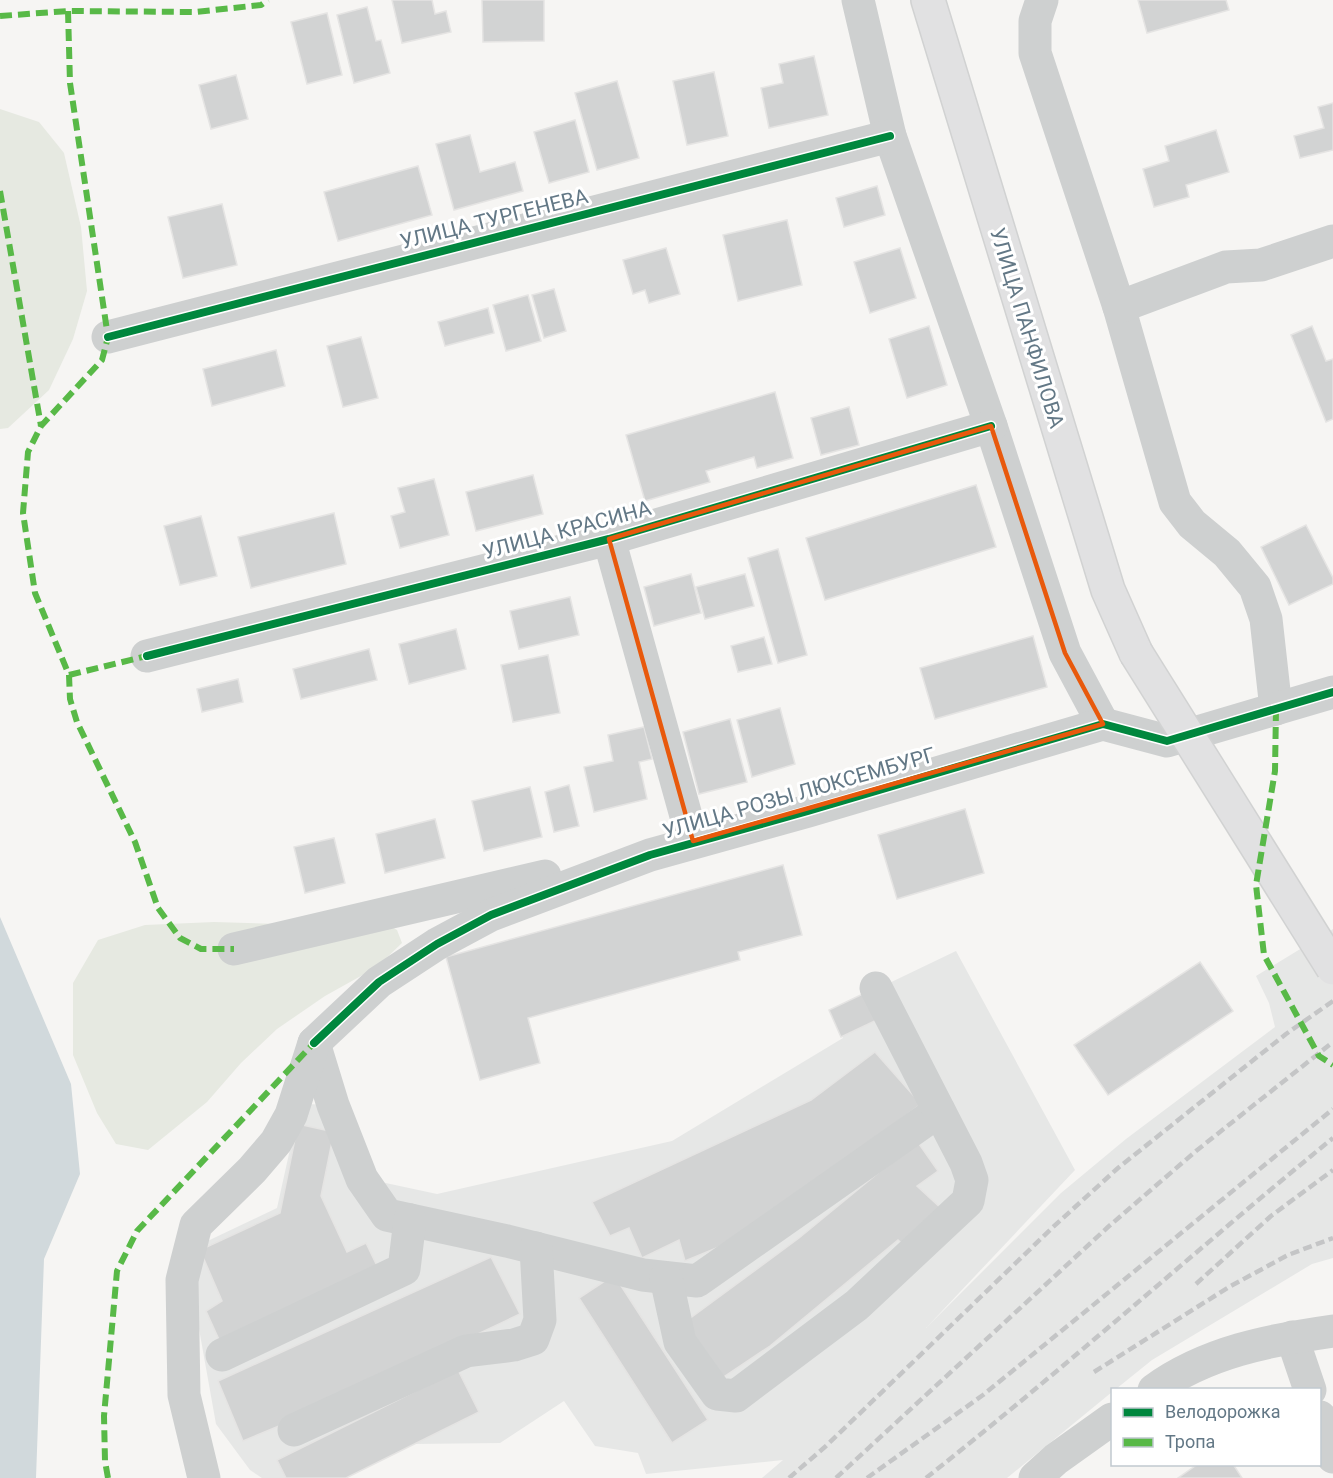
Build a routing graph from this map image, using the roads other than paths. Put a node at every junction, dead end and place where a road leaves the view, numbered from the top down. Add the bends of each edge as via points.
1 (858, 0) edge
2 (928, 0) edge
3 (1042, 0) edge
4 (890, 135) junction
5 (1333, 241) edge
6 (1119, 307) junction
7 (108, 337) dead end
8 (992, 426) junction
9 (609, 539) junction
10 (147, 656) dead end
11 (1333, 692) edge
12 (1276, 709) junction
13 (1103, 724) junction
14 (693, 841) junction
15 (650, 855) junction
16 (234, 949) dead end
17 (1333, 968) edge
18 (876, 988) dead end
19 (314, 1043) junction
20 (939, 1111) junction
21 (410, 1220) junction
22 (536, 1248) junction
23 (666, 1278) junction
24 (1333, 1331) edge
25 (1292, 1336) junction
26 (222, 1355) dead end
27 (1155, 1388) edge
28 (1310, 1388) edge
29 (1111, 1420) edge
30 (1321, 1420) edge
31 (294, 1430) dead end
32 (1333, 1457) edge
33 (1046, 1469) edge
34 (204, 1478) edge

1 - 4 street
2 - 17 main road, УЛИЦА ПАНФИЛОВА, bridge via 1108,590 1136,653
3 - 6 street via 1035,21 1035,53
4 - 7 street, УЛИЦА ТУРГЕНЕВА
4 - 8 street
5 - 6 street via 1261,265 1226,267
6 - 12 street via 1175,502 1255,587 1266,619
8 - 9 street, УЛИЦА КРАСИНА
8 - 13 street via 1065,653
9 - 10 street, УЛИЦА КРАСИНА
9 - 14 street
11 - 12 street
12 - 13 street via 1167,741
13 - 14 street, УЛИЦА РОЗЫ ЛЮКСЕМБУРГ
14 - 15 street, УЛИЦА РОЗЫ ЛЮКСЕМБУРГ
15 - 16 street via 570,870
15 - 19 street, УЛИЦА РОЗЫ ЛЮКСЕМБУРГ via 491,915 437,944 379,982
18 - 20 street
19 - 21 street via 362,1179 387,1215
19 - 34 street via 291,1115 276,1142 196,1225 182,1280 184,1395
20 - 23 street via 697,1281
20 - 23 street via 972,1180 968,1202 857,1305 736,1396 717,1394 680,1342
21 - 22 street
21 - 26 street via 404,1269
22 - 23 street
22 - 31 street via 540,1320 533,1339 466,1351
24 - 25 street
25 - 27 street via 1222,1353
25 - 28 street
29 - 33 street
30 - 32 street

